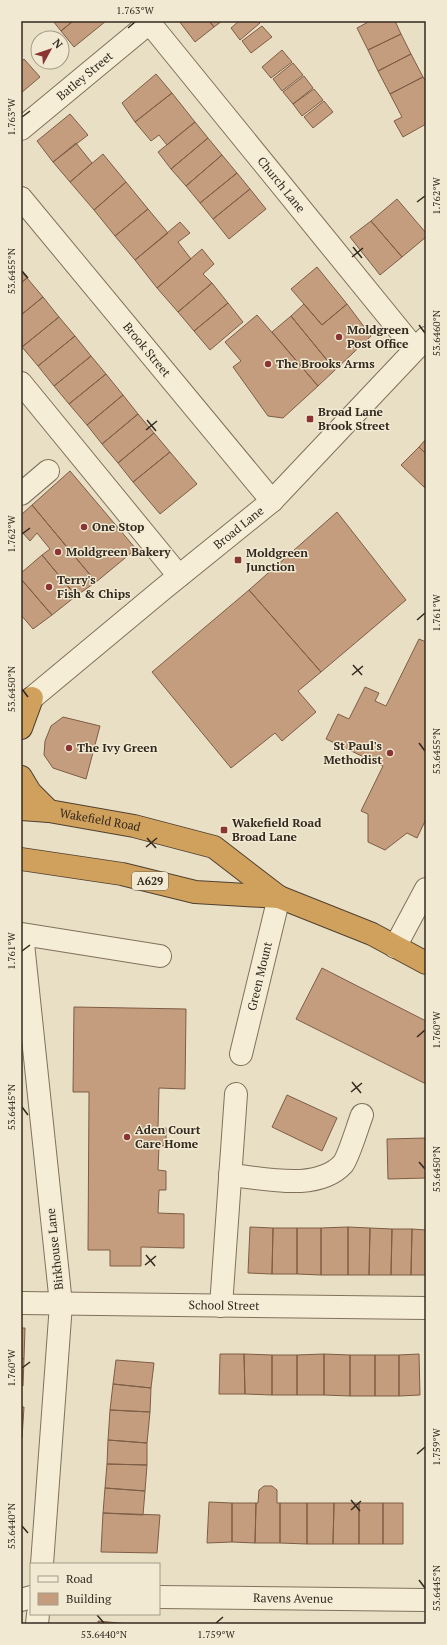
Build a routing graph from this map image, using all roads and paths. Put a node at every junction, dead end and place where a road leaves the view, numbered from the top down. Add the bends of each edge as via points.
1 (149, 22) edge
2 (21, 129) edge
3 (21, 198) edge
4 (420, 343) edge
5 (21, 383) edge
6 (48, 471) dead end
7 (21, 494) edge
8 (272, 502) junction
9 (179, 576) junction
10 (25, 704) edge
11 (21, 728) edge
12 (21, 777) edge
13 (21, 809) edge
14 (49, 811) junction
15 (21, 859) edge
16 (426, 890) edge
17 (279, 897) junction
18 (395, 946) junction
19 (160, 956) dead end
20 (426, 963) edge
21 (28, 1049) edge
22 (241, 1054) dead end
23 (236, 1094) dead end
24 (362, 1115) dead end
25 (230, 1175) junction
26 (21, 1304) edge
27 (61, 1304) junction
28 (221, 1306) junction
29 (426, 1308) edge
30 (42, 1563) edge
31 (160, 1597) edge
32 (426, 1600) edge

1 - 2 street, Batley Street
1 - 4 street, Church Lane
3 - 8 street, Brook Street
4 - 8 street, Broad Lane
5 - 9 street
6 - 7 street
8 - 9 street, Broad Lane
9 - 10 street, Broad Lane
10 - 11 highway
12 - 14 highway via 30,792
13 - 14 highway, Wakefield Road / A629
14 - 17 highway, Wakefield Road / A629 via 134,826 214,847
15 - 17 highway, Wakefield Road / A629 via 122,874 195,892
16 - 18 street
17 - 18 highway, Wakefield Road / A629 via 372,934
17 - 22 street, Green Mount
18 - 20 highway, Wakefield Road / A629
19 - 21 street, Birkhouse Lane via 22,934
21 - 27 street, Birkhouse Lane
23 - 25 street
24 - 25 street via 344,1163 329,1175 313,1180 294,1181
25 - 28 street
26 - 27 street, School Street
27 - 28 street, School Street
27 - 30 street, Birkhouse Lane
28 - 29 street, School Street
31 - 32 street, Ravens Avenue

